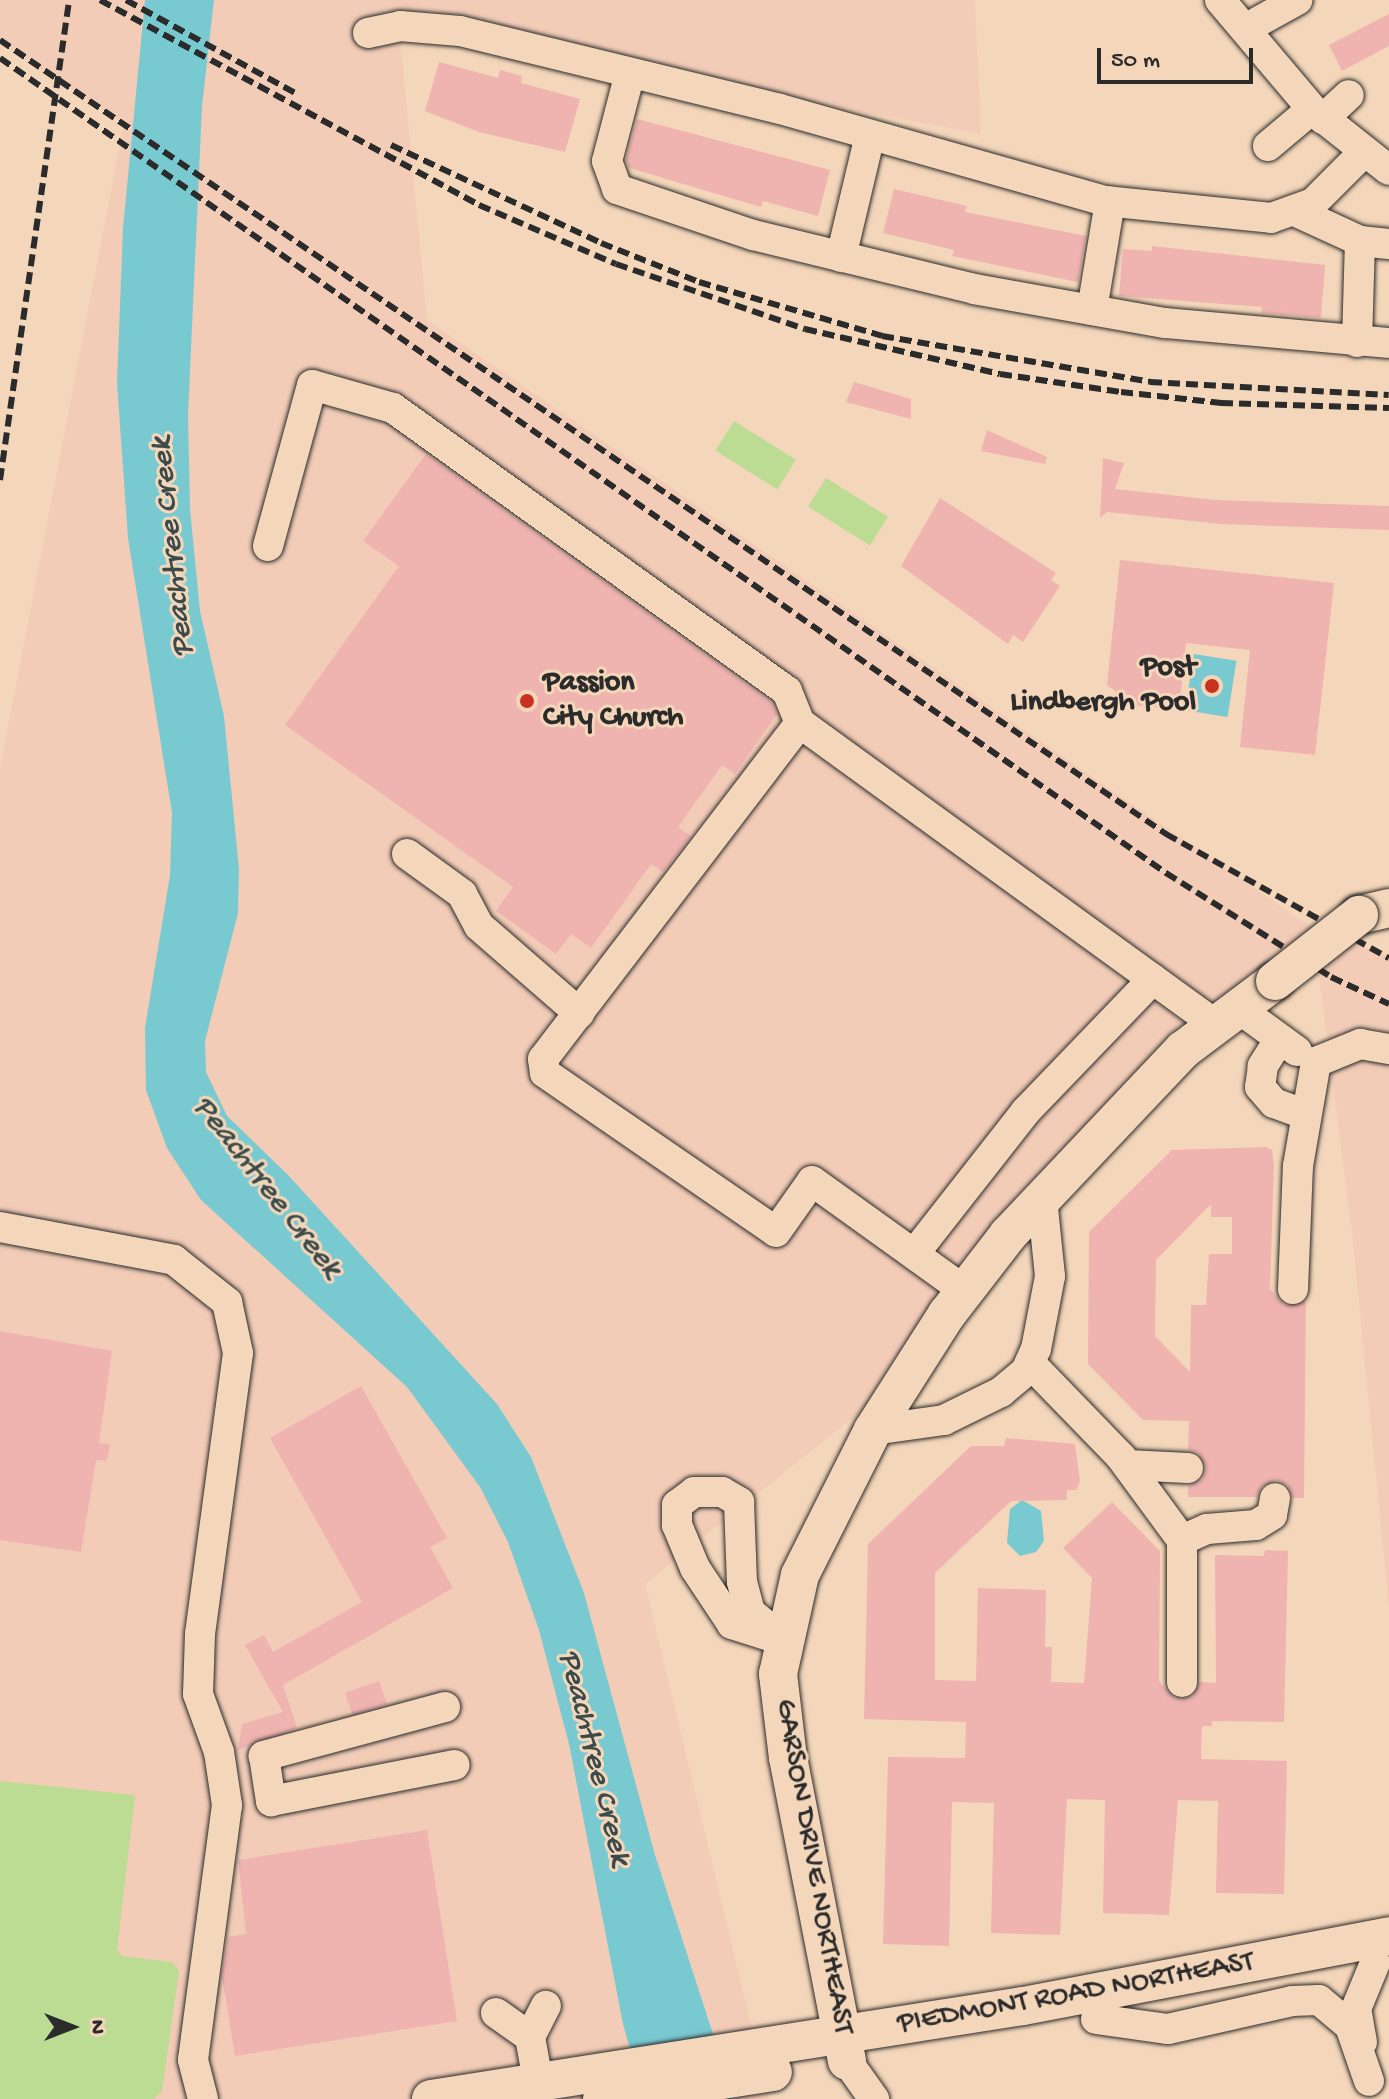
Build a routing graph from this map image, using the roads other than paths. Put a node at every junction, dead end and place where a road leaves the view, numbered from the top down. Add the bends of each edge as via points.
1 (1220, 0) edge
2 (1297, 0) edge
3 (1245, 29) junction
4 (368, 33) dead end
5 (630, 73) junction
6 (1349, 95) dead end
7 (1317, 114) junction
8 (870, 135) junction
9 (1268, 146) dead end
10 (1362, 154) junction
11 (1389, 170) edge
12 (1110, 201) junction
13 (1297, 212) junction
14 (1375, 242) edge
15 (841, 257) junction
16 (1092, 310) junction
17 (1357, 342) junction
18 (1389, 343) edge
19 (268, 546) dead end
20 (800, 723) junction
21 (407, 854) dead end
22 (1374, 912) edge
23 (1153, 979) junction
24 (579, 1013) junction
25 (1227, 1016) junction
26 (1279, 1040) junction
27 (1389, 1049) edge
28 (1316, 1062) junction
29 (1303, 1125) junction
30 (1042, 1199) junction
31 (0, 1227) edge
32 (914, 1254) junction
33 (1293, 1289) dead end
34 (965, 1291) junction
35 (1030, 1363) junction
36 (873, 1430) junction
37 (1124, 1461) junction
38 (1188, 1468) dead end
39 (1275, 1498) dead end
40 (1182, 1540) junction
41 (785, 1641) junction
42 (1182, 1682) dead end
43 (445, 1707) dead end
44 (455, 1765) dead end
45 (267, 1776) junction
46 (224, 1784) junction
47 (1384, 1953) edge
48 (546, 2006) dead end
49 (496, 2013) dead end
50 (1096, 2019) junction
51 (530, 2037) junction
52 (844, 2048) junction
53 (788, 2056) junction
54 (538, 2081) junction
55 (1371, 2090) edge
56 (203, 2099) edge
57 (431, 2099) edge
58 (602, 2099) edge
59 (874, 2099) edge

1 - 3 street
2 - 3 street
3 - 7 street
4 - 5 street via 400,26 439,28
5 - 8 street
5 - 15 street via 607,161 617,189 753,235
6 - 7 street
7 - 9 street
7 - 10 street
8 - 12 street
8 - 15 street
10 - 11 street
10 - 13 street
12 - 13 street via 1271,218
12 - 16 street
13 - 14 street
14 - 17 street
15 - 16 street
16 - 17 street
17 - 18 street
19 - 20 street via 312,385 393,408 787,691
20 - 23 street
20 - 24 street
21 - 24 street via 462,894 479,926
22 - 25 main road, GARSON DRIVE NORTHEAST, bridge
23 - 25 street
23 - 32 street via 1026,1111
24 - 32 street via 543,1059 545,1073 776,1232 812,1181
25 - 26 street
25 - 30 main road, GARSON DRIVE NORTHEAST via 1183,1050
26 - 28 street
26 - 29 street via 1263,1066 1260,1087
27 - 28 street via 1360,1044
28 - 29 street
29 - 33 street
30 - 34 main road, GARSON DRIVE NORTHEAST
30 - 35 street via 1050,1276
31 - 46 street via 174,1260 227,1302 238,1353 200,1634 198,1694
32 - 34 street
34 - 36 main road, GARSON DRIVE NORTHEAST
35 - 36 street via 1001,1392 944,1420
35 - 37 street via 1054,1386 1076,1386 1085,1392 1121,1436
36 - 41 main road, GARSON DRIVE NORTHEAST via 800,1575
37 - 38 street
37 - 40 street
39 - 40 street via 1272,1515 1256,1525 1207,1529
40 - 42 street
41 - 41 street via 750,1612 742,1582 739,1502 722,1492 694,1492 677,1505 677,1525 695,1568 732,1624
41 - 52 main road, GARSON DRIVE NORTHEAST via 778,1674 788,1758
43 - 45 street via 264,1756
44 - 45 street via 271,1801
45 - 46 street
46 - 56 street via 227,1805 193,2060
47 - 50 main road, PIEDMONT ROAD NORTHEAST
47 - 52 main road, PIEDMONT ROAD NORTHEAST via 1178,1980
47 - 55 street via 1356,2009
48 - 51 street
49 - 51 street
50 - 52 main road, PIEDMONT ROAD NORTHEAST
50 - 55 street via 1168,2029 1292,2001 1319,2000 1350,2026
51 - 54 street
52 - 53 main road, PIEDMONT ROAD NORTHEAST
52 - 59 street
53 - 54 main road, PIEDMONT ROAD NORTHEAST
53 - 58 main road, PIEDMONT ROAD NORTHEAST
54 - 57 main road, PIEDMONT ROAD NORTHEAST

